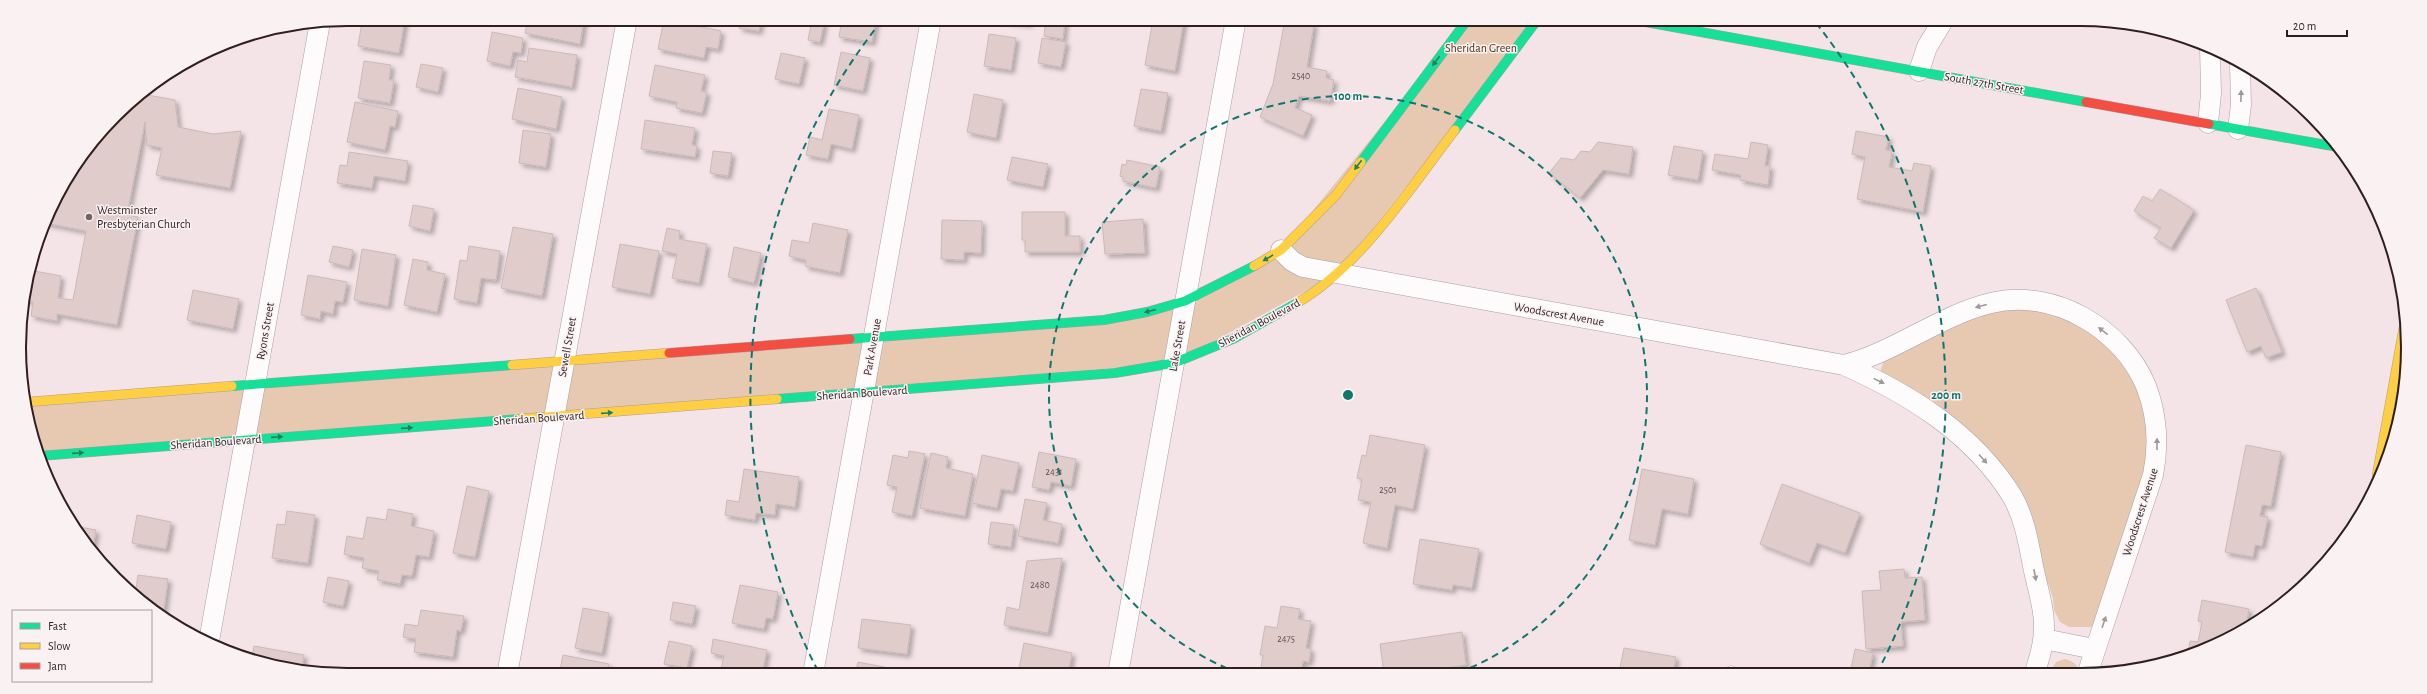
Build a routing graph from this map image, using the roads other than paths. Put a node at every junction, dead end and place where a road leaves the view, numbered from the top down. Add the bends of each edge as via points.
1 (626, 26) edge
2 (930, 26) edge
3 (1235, 26) edge
4 (1463, 26) edge
5 (1533, 26) edge
6 (1668, 26) edge
7 (1940, 26) edge
8 (319, 28) edge
9 (2210, 53) edge
10 (2240, 69) edge
11 (1919, 71) junction
12 (2208, 123) junction
13 (2238, 129) junction
14 (2330, 145) edge
15 (1281, 250) junction
16 (1337, 274) junction
17 (1185, 301) junction
18 (874, 338) junction
19 (2401, 349) edge
20 (564, 361) junction
21 (1174, 363) junction
22 (1844, 365) junction
23 (256, 384) junction
24 (864, 393) junction
25 (31, 402) edge
26 (554, 417) junction
27 (246, 440) junction
28 (45, 456) edge
29 (2379, 464) edge
30 (210, 637) edge
31 (2044, 639) junction
32 (2094, 649) junction
33 (508, 668) edge
34 (814, 668) edge
35 (1119, 668) edge
36 (2037, 668) edge
37 (2089, 668) edge

1 - 20 street, Sewell Street
2 - 18 street, Park Avenue
3 - 17 street, Lake Street
4 -> 15 main road via 1336,195
5 - 16 main road, Sheridan Boulevard via 1384,223
6 - 11 main road, South 27th Street
7 - 11 street via 1927,47
8 - 23 street, Ryons Street
9 - 12 street via 2211,94
13 -> 10 street via 2241,105
11 - 12 main road, South 27th Street
12 - 13 main road, South 27th Street
13 - 14 main road, South 27th Street
15 - 16 street, Woodscrest Avenue via 1302,267
15 -> 17 main road
16 - 21 main road, Sheridan Boulevard via 1315,293 1274,318 1235,338
16 - 22 street, Woodscrest Avenue
17 -> 18 main road via 1147,312 1104,320
17 - 21 street, Lake Street
18 - 20 main road
18 - 24 street, Park Avenue
19 - 29 main road
20 - 23 main road
20 - 26 street, Sewell Street
21 - 24 main road, Sheridan Boulevard via 1115,374
21 - 35 street, Lake Street
22 -> 31 street, Woodscrest Avenue via 1892,387 1942,421 1968,442 2004,485 2012,496 2025,526 2041,603
32 -> 22 street, Woodscrest Avenue via 2153,475 2156,457 2157,434 2146,387 2138,369 2122,348 2084,318 2061,306 2014,300 1972,308 1870,359
23 - 25 main road
23 - 27 street, Ryons Street
26 -> 24 main road, Sheridan Boulevard
24 - 34 street, Park Avenue
27 -> 26 main road, Sheridan Boulevard
26 - 33 street, Sewell Street
28 -> 27 main road, Sheridan Boulevard
27 - 30 street, Ryons Street
31 - 32 street
31 - 36 street, Woodscrest Avenue
32 - 37 street, Woodscrest Avenue

